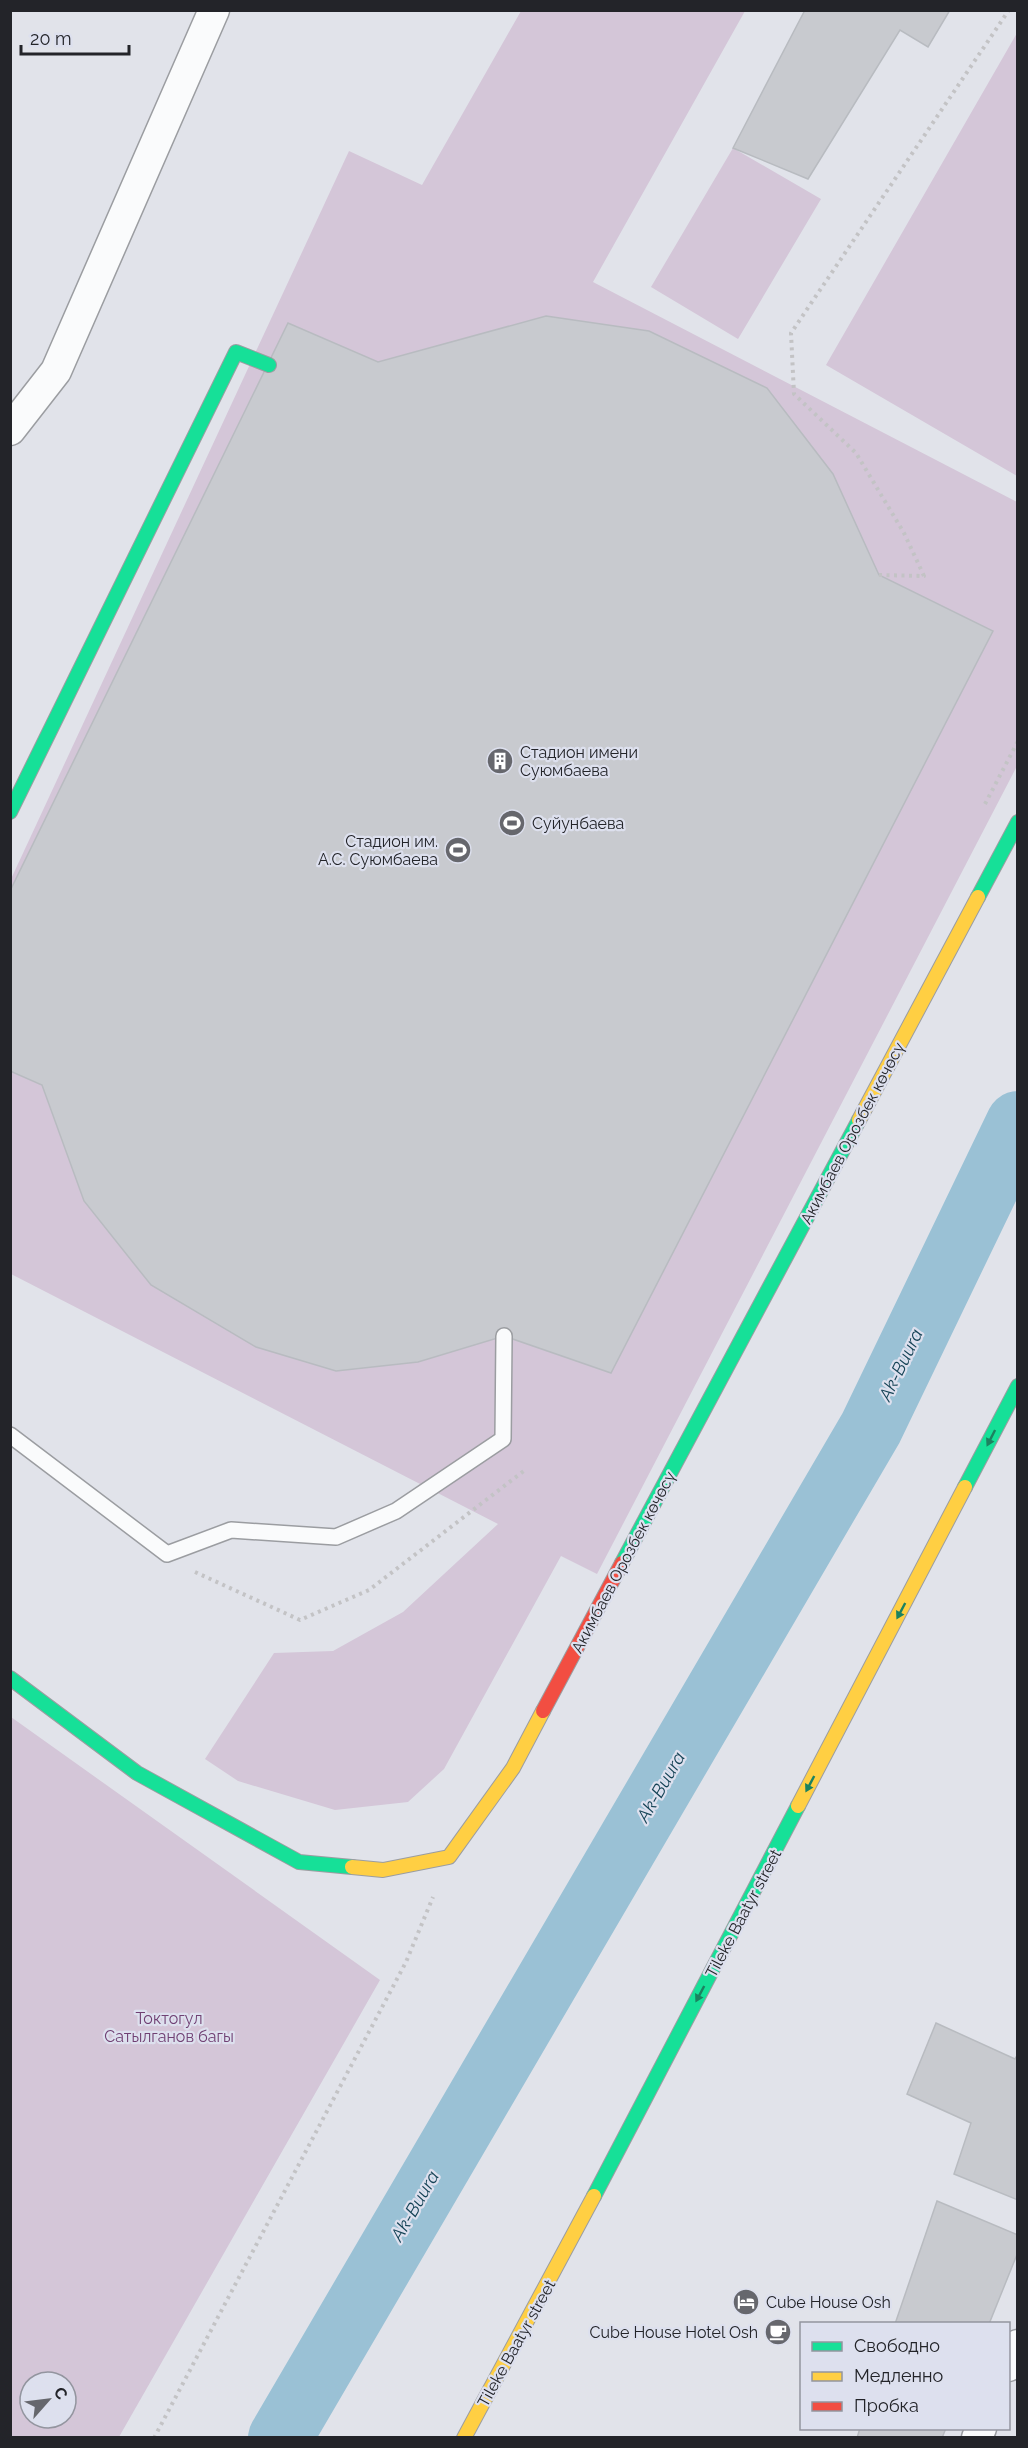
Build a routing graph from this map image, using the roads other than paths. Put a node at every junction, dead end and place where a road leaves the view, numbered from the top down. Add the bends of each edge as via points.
1 (214, 10) edge
2 (269, 364) dead end
3 (10, 430) edge
4 (10, 812) edge
5 (1017, 822) edge
6 (504, 1336) dead end
7 (1017, 1386) edge
8 (10, 1435) edge
9 (10, 1678) edge
10 (1017, 2345) edge
11 (1010, 2361) edge
12 (464, 2438) edge

1 - 3 street via 56,371
2 - 4 street via 236,352
5 - 9 street, Акимбаев Орозбек көчөсү via 513,1768 450,1857 383,1870 299,1862 137,1773
6 - 8 lane via 503,1439 396,1511 336,1537 231,1530 167,1554
7 -> 12 street, Tileke Baatyr street via 527,2325
10 - 11 street

